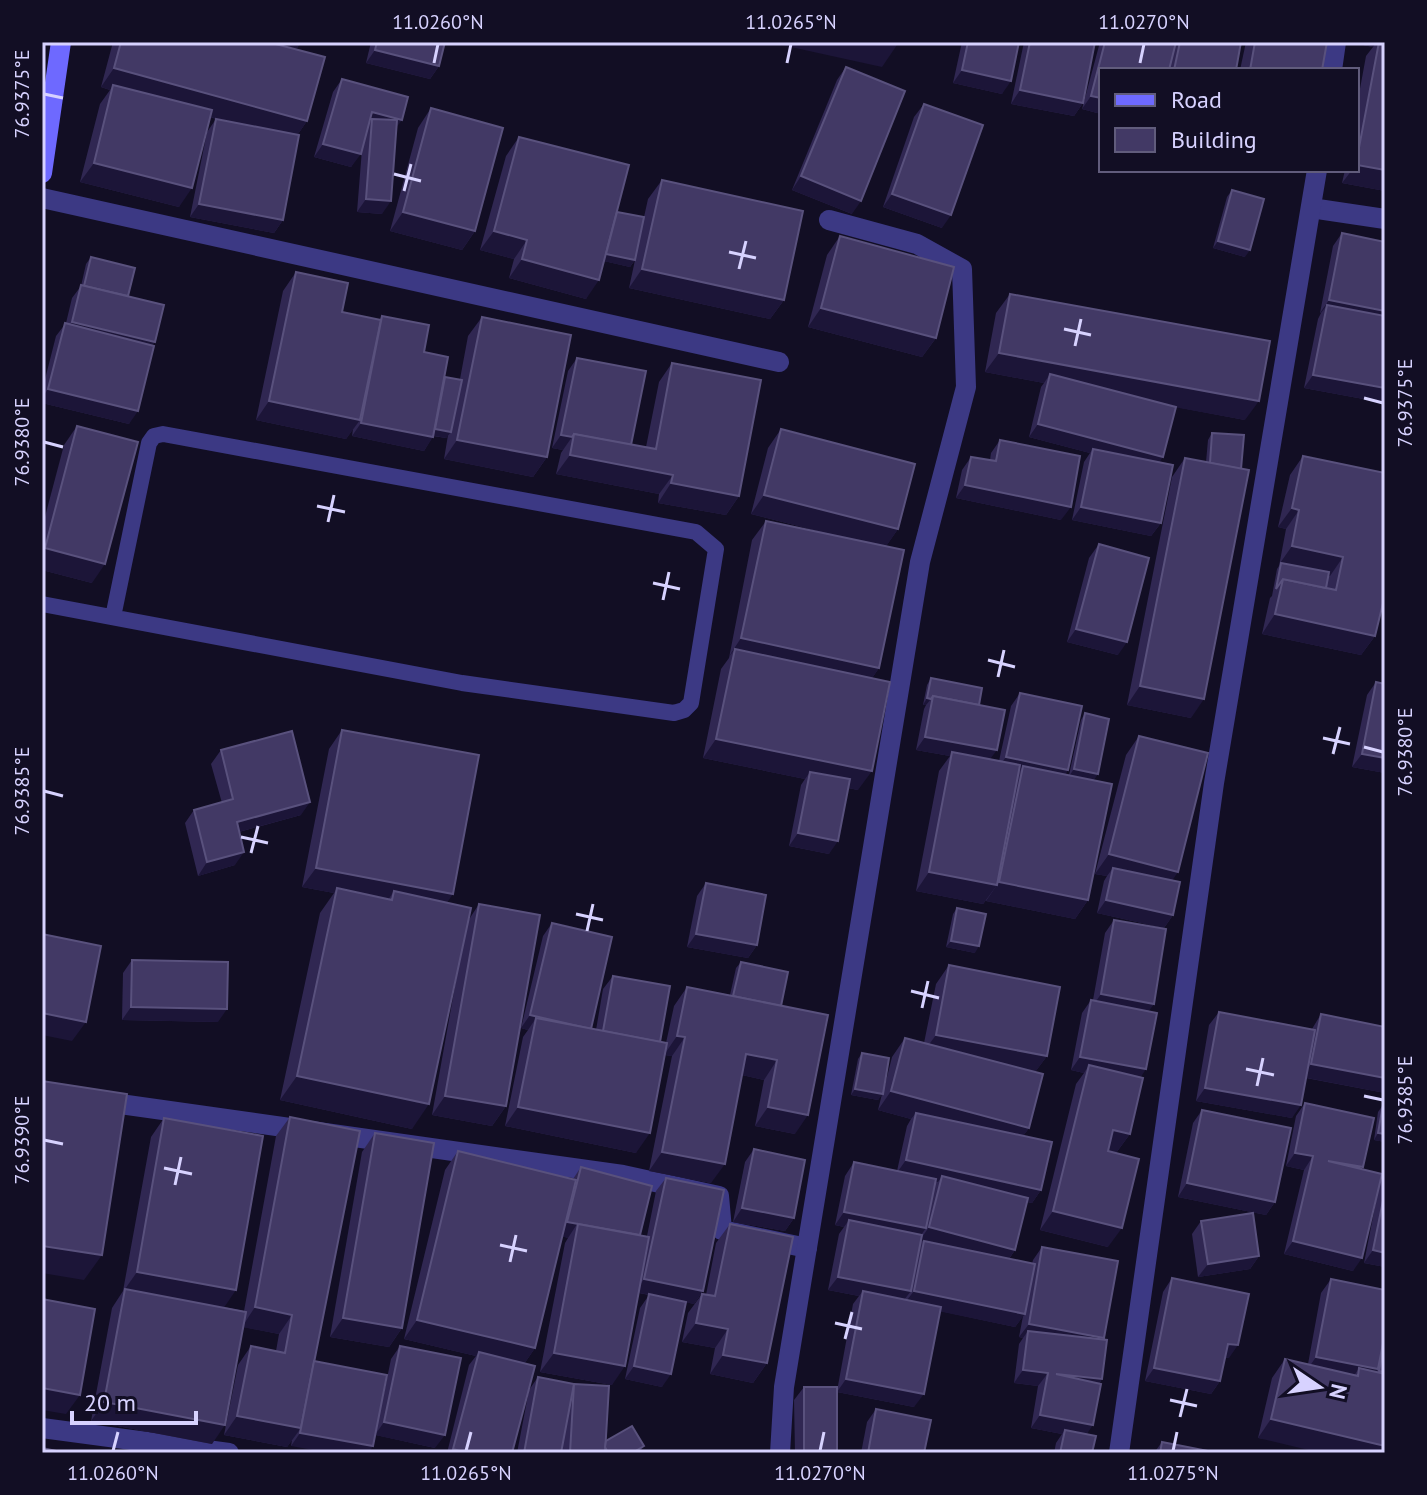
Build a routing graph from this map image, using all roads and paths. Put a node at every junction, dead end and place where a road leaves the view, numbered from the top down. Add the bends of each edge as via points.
1 (61, 42) edge
2 (1336, 42) edge
3 (1332, 68) edge
4 (48, 104) edge
5 (1317, 172) edge
6 (42, 173) edge
7 (42, 198) edge
8 (1311, 208) junction
9 (1385, 219) edge
10 (829, 220) dead end
11 (779, 362) dead end
12 (42, 604) edge
13 (113, 617) junction
14 (42, 1093) edge
15 (807, 1248) junction
16 (42, 1428) edge
17 (229, 1453) edge
18 (780, 1453) edge
19 (1119, 1453) edge

1 - 4 main road
2 - 3 street
4 - 6 main road
5 - 8 street
7 - 11 street
8 - 9 street
8 - 19 street via 1214,783
10 - 15 street via 917,244 962,269 966,387 920,562
12 - 13 lane
13 - 13 lane via 462,683 674,713 691,703 716,549 696,532 163,434 149,443
14 - 15 street via 623,1175 719,1196 722,1230
15 - 18 street via 784,1387
16 - 17 street

